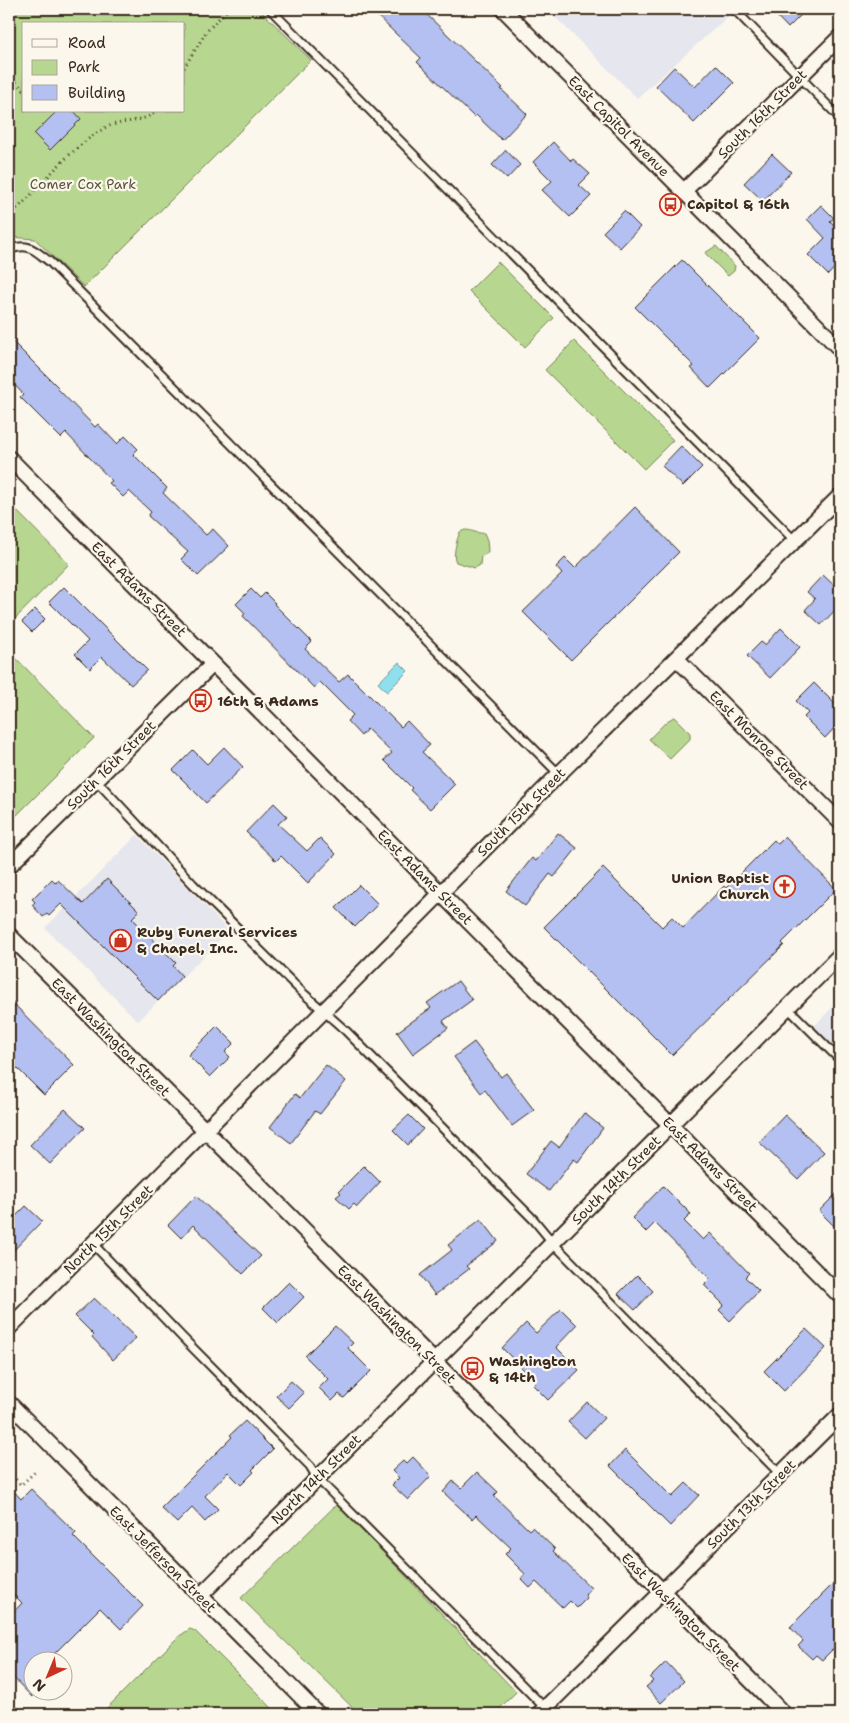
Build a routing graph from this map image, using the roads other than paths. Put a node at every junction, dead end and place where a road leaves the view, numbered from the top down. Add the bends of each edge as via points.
1 (270, 9) edge
2 (503, 9) edge
3 (734, 9) edge
4 (840, 36) edge
5 (801, 76) junction
6 (840, 118) edge
7 (684, 191) junction
8 (9, 250) edge
9 (840, 349) edge
10 (9, 458) edge
11 (840, 496) edge
12 (795, 542) junction
13 (677, 659) junction
14 (214, 664) junction
15 (559, 774) junction
16 (96, 780) junction
17 (840, 822) edge
18 (9, 866) edge
19 (441, 893) junction
20 (9, 935) edge
21 (840, 955) edge
22 (788, 1008) junction
23 (324, 1012) junction
24 (840, 1060) edge
25 (671, 1125) junction
26 (205, 1130) junction
27 (553, 1243) junction
28 (93, 1244) junction
29 (840, 1296) edge
30 (9, 1327) edge
31 (434, 1362) junction
32 (9, 1403) edge
33 (840, 1415) edge
34 (780, 1474) junction
35 (317, 1478) junction
36 (661, 1592) junction
37 (200, 1596) junction
38 (542, 1711) edge
39 (318, 1714) edge
40 (784, 1714) edge

1 - 12 lane
2 - 7 street, East Capitol Avenue
3 - 5 lane
4 - 5 street, South 16th Street
5 - 6 lane
5 - 7 street, South 16th Street
7 - 9 street, East Capitol Avenue
8 - 15 lane via 20,246 32,249 50,262
10 - 14 street, East Adams Street
11 - 12 street, South 15th Street
12 - 13 street, South 15th Street
13 - 15 street, South 15th Street
13 - 17 street, East Monroe Street
14 - 16 street, South 16th Street
14 - 19 street, East Adams Street
15 - 19 street, South 15th Street
16 - 18 street, South 16th Street
16 - 23 lane via 193,884
19 - 23 street, South 15th Street
19 - 25 street, East Adams Street
20 - 26 street, East Washington Street
21 - 22 street, South 14th Street
22 - 24 lane
22 - 25 street, South 14th Street
23 - 26 street, South 15th Street
23 - 27 lane via 534,1220
25 - 27 street, South 14th Street
25 - 29 street, East Adams Street
26 - 28 street, North 15th Street
26 - 31 street, East Washington Street
27 - 31 street, South 14th Street
27 - 34 lane
28 - 30 street, North 15th Street
28 - 35 lane via 310,1466
31 - 35 street, North 14th Street
31 - 36 street, East Washington Street
32 - 37 street, East Jefferson Street
33 - 34 street, South 13th Street
34 - 36 street, South 13th Street
35 - 37 street, North 14th Street
35 - 38 lane
36 - 38 street, South 13th Street
36 - 40 street, East Washington Street
37 - 39 street, East Jefferson Street

